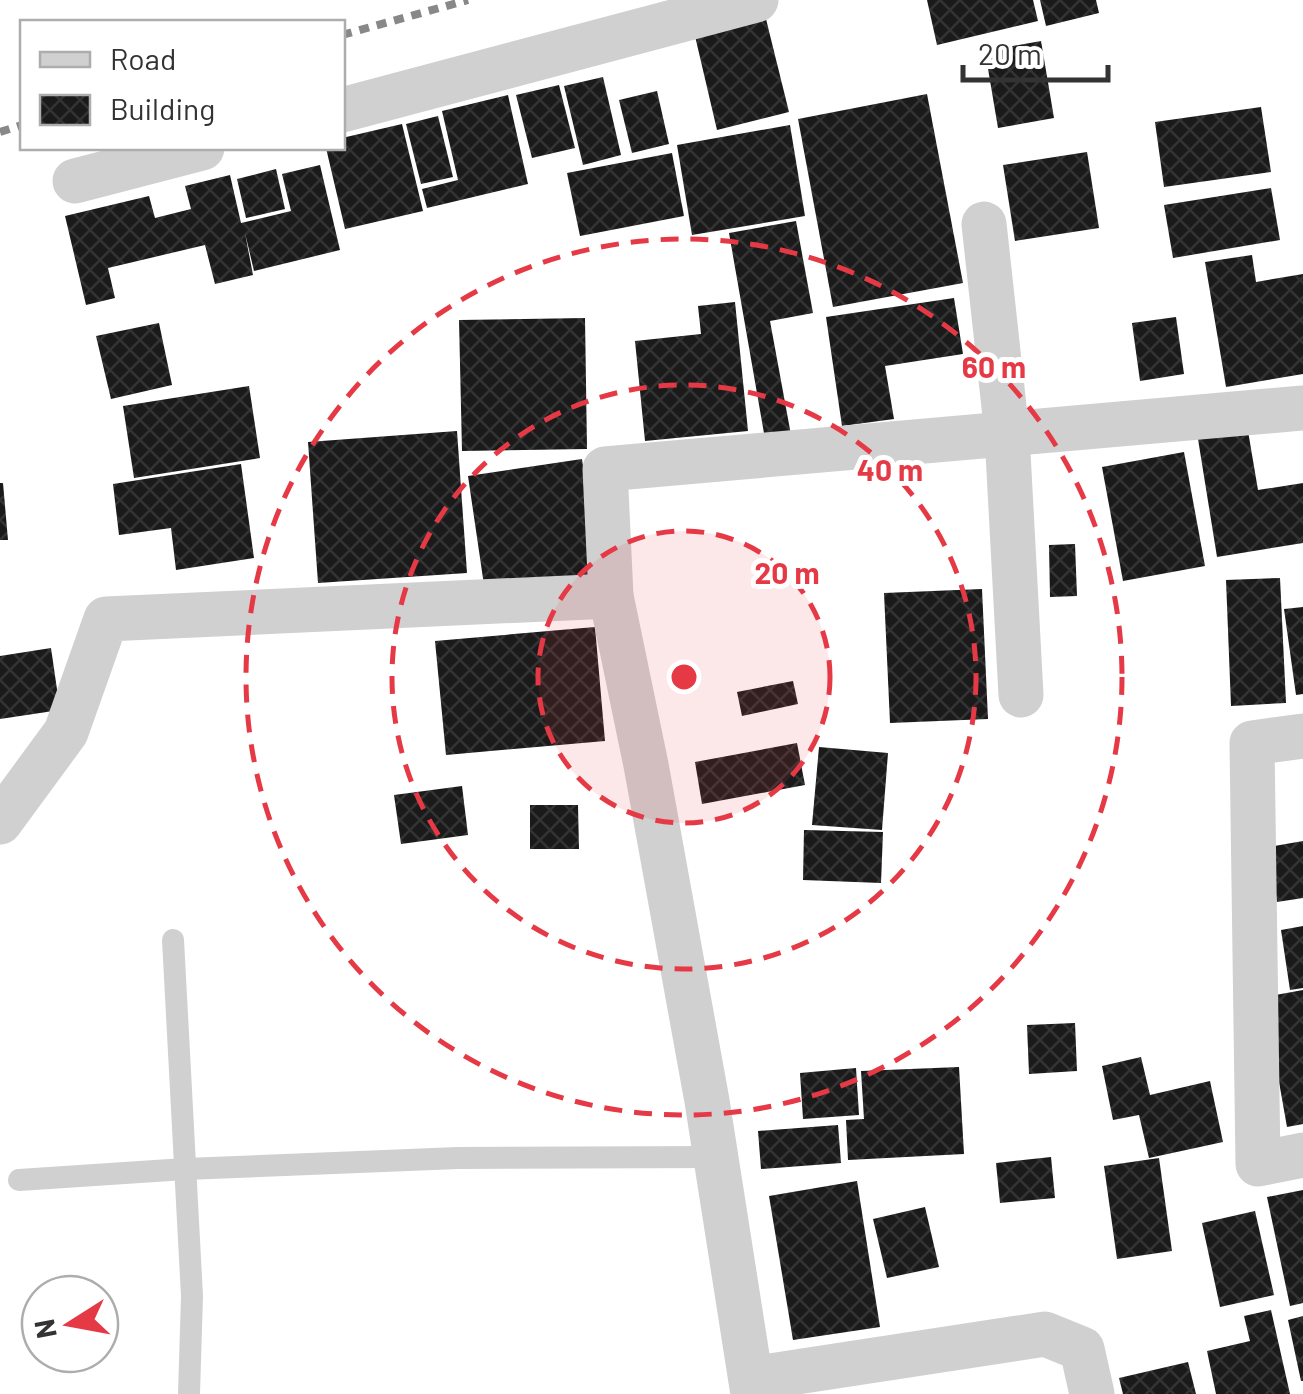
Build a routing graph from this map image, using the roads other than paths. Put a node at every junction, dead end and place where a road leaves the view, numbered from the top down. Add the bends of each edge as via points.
1 (756, 0) edge
2 (345, 109) edge
3 (194, 150) edge
4 (75, 181) dead end
5 (984, 224) dead end
6 (1303, 408) edge
7 (1007, 434) junction
8 (611, 596) junction
9 (1021, 696) dead end
10 (1303, 736) edge
11 (0, 822) edge
12 (172, 940) dead end
13 (1303, 1155) edge
14 (716, 1157) junction
15 (185, 1169) junction
16 (18, 1180) dead end
17 (752, 1387) edge
18 (189, 1394) edge
19 (1092, 1394) edge

1 - 2 street
3 - 4 street
5 - 7 street
6 - 7 street
7 - 8 street via 605,469
7 - 9 street
8 - 11 street via 106,619 66,732
8 - 14 street
10 - 13 street via 1252,743 1258,1164
12 - 15 lane
14 - 15 lane
14 - 17 street
15 - 16 lane
15 - 18 lane
17 - 19 street via 1045,1334 1082,1349

